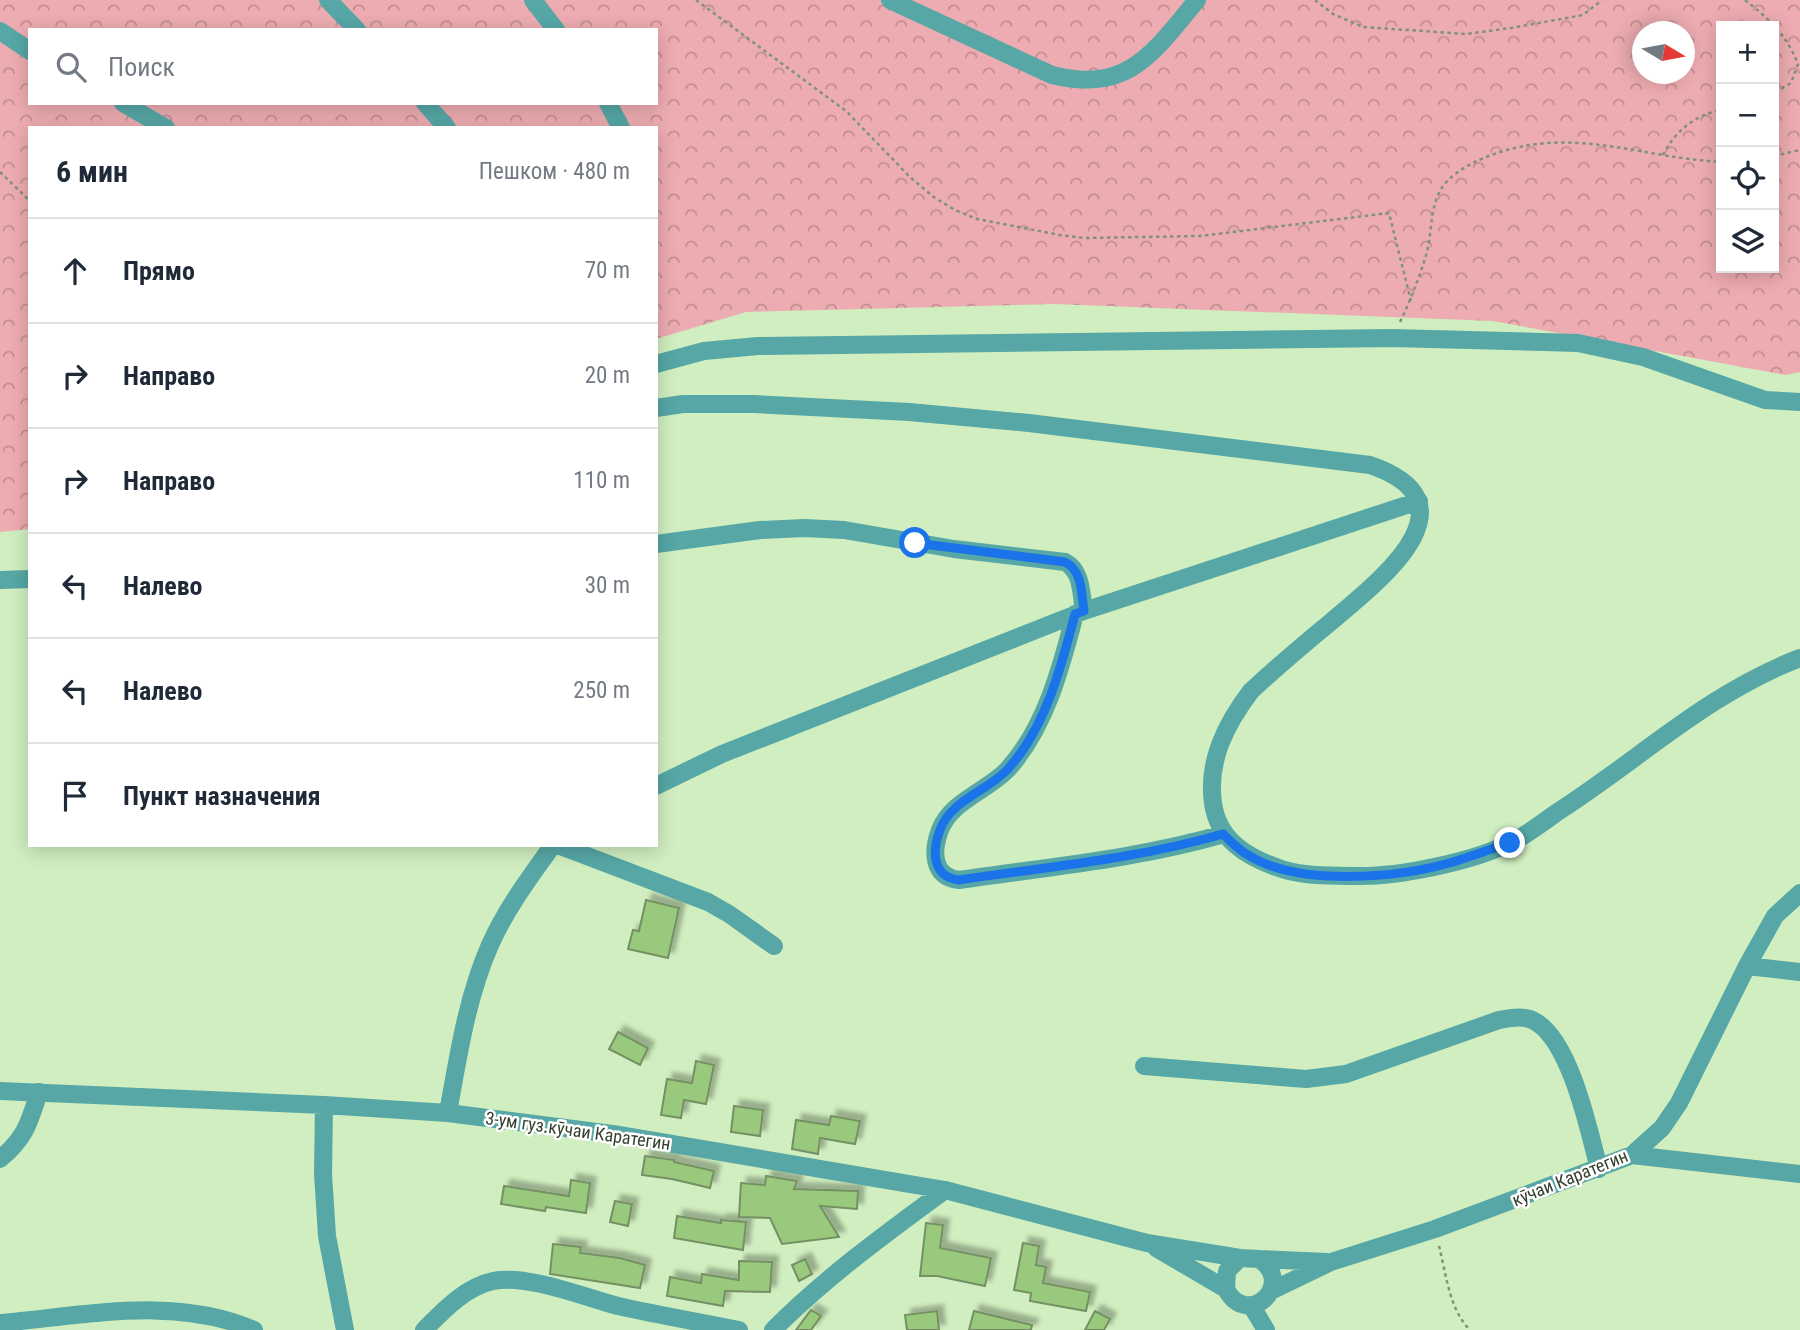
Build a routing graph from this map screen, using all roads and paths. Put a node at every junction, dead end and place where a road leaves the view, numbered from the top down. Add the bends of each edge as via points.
1 (328, 0) edge
2 (533, 0) edge
3 (696, 0) edge
4 (890, 0) edge
5 (1197, 0) edge
6 (1315, 0) edge
7 (1602, 0) edge
8 (1745, 0) edge
9 (355, 28) edge
10 (554, 28) edge
11 (0, 31) edge
12 (28, 50) edge
13 (1779, 90) edge
14 (126, 105) edge
15 (427, 105) edge
16 (609, 105) edge
17 (1716, 111) edge
18 (163, 126) edge
19 (445, 126) edge
20 (620, 126) edge
21 (1800, 150) edge
22 (1663, 155) junction
23 (1779, 155) edge
24 (1716, 161) edge
25 (0, 172) edge
26 (28, 199) edge
27 (1411, 301) junction
28 (1393, 338) junction
29 (658, 363) edge
30 (1800, 402) edge
31 (658, 408) edge
32 (1419, 501) junction
33 (658, 544) edge
34 (28, 579) edge
35 (0, 580) edge
36 (1080, 613) junction
37 (1800, 658) edge
38 (658, 785) edge
39 (1223, 834) junction
40 (554, 847) edge
41 (561, 847) edge
42 (1800, 893) edge
43 (774, 946) dead end
44 (1746, 966) junction
45 (1800, 972) edge
46 (1144, 1066) dead end
47 (0, 1091) edge
48 (39, 1092) junction
49 (324, 1105) junction
50 (448, 1113) junction
51 (1632, 1155) junction
52 (0, 1158) edge
53 (1599, 1169) junction
54 (1800, 1174) edge
55 (945, 1190) junction
56 (1435, 1229) junction
57 (1147, 1243) junction
58 (1240, 1258) junction
59 (1259, 1259) junction
60 (1331, 1262) junction
61 (1226, 1289) junction
62 (1270, 1292) junction
63 (1251, 1306) junction
64 (0, 1323) edge
65 (254, 1330) edge
66 (345, 1330) edge
67 (424, 1330) edge
68 (739, 1330) edge
69 (773, 1330) edge
70 (1266, 1330) edge
71 (1470, 1330) edge

1 - 9 street
2 - 10 street
3 - 27 path via 846,111 909,177 955,210 1006,226 1084,237 1200,236 1389,213
4 - 5 street via 1052,75 1086,81 1116,76 1135,66
6 - 7 path via 1363,27 1466,34 1583,15
8 - 13 path via 1772,21 1790,43 1798,64 1791,83
11 - 12 street
14 - 18 street
15 - 19 street
16 - 20 street
17 - 22 path via 1686,125
21 - 23 path
22 - 24 path
22 - 27 path via 1544,142 1515,146 1471,164 1441,189
25 - 26 path
27 - 28 path
28 - 29 street via 758,346 704,351
28 - 30 street via 1594,345 1643,357 1765,400
31 - 32 street via 753,404 909,412 1240,448 1370,465 1405,482
32 - 36 street
32 - 39 street via 1419,525 1405,553 1268,675 1238,708 1219,744 1212,775 1213,803
33 - 36 street via 804,527 1065,562 1078,576
34 - 35 street
36 - 38 street via 722,754
36 - 39 street via 1047,704 1018,756 946,819 935,848 941,874 959,880 1127,857
37 - 39 street via 1723,695 1599,786 1510,843 1451,863 1377,876 1312,875 1261,862
40 - 50 street via 523,888 488,948 461,1044
41 - 43 street via 708,902
42 - 44 street, кӯчаи Каратегин via 1775,916
44 - 45 street
44 - 51 street, кӯчаи Каратегин via 1679,1103
46 - 53 street via 1328,1078 1499,1020 1525,1018 1544,1029 1563,1056
47 - 48 street, 3-ум гуз.кӯчаи Каратегин
48 - 49 street, 3-ум гуз.кӯчаи Каратегин
48 - 52 street via 27,1129
49 - 50 street, 3-ум гуз.кӯчаи Каратегин
49 - 66 street via 327,1236
50 - 55 street, 3-ум гуз.кӯчаи Каратегин via 620,1135
51 - 53 street, кӯчаи Каратегин
51 - 54 street
53 - 56 street, кӯчаи Каратегин
55 - 57 street, 3-ум гуз.кӯчаи Каратегин
55 - 69 street via 851,1258
56 - 60 street, кӯчаи Каратегин
56 - 71 path via 1454,1305
57 - 58 street, 3-ум гуз.кӯчаи Каратегин
57 - 61 street, 3-ум гуз.кӯчаи Каратегин
58 - 59 street
58 - 61 street via 1227,1271
59 - 60 street, кӯчаи Каратегин
59 - 62 street via 1272,1273
60 - 62 street, кӯчаи Каратегин
61 - 63 street via 1238,1303
62 - 63 street
63 - 70 street
64 - 65 street via 153,1310 213,1315
67 - 68 street via 470,1290 512,1280

